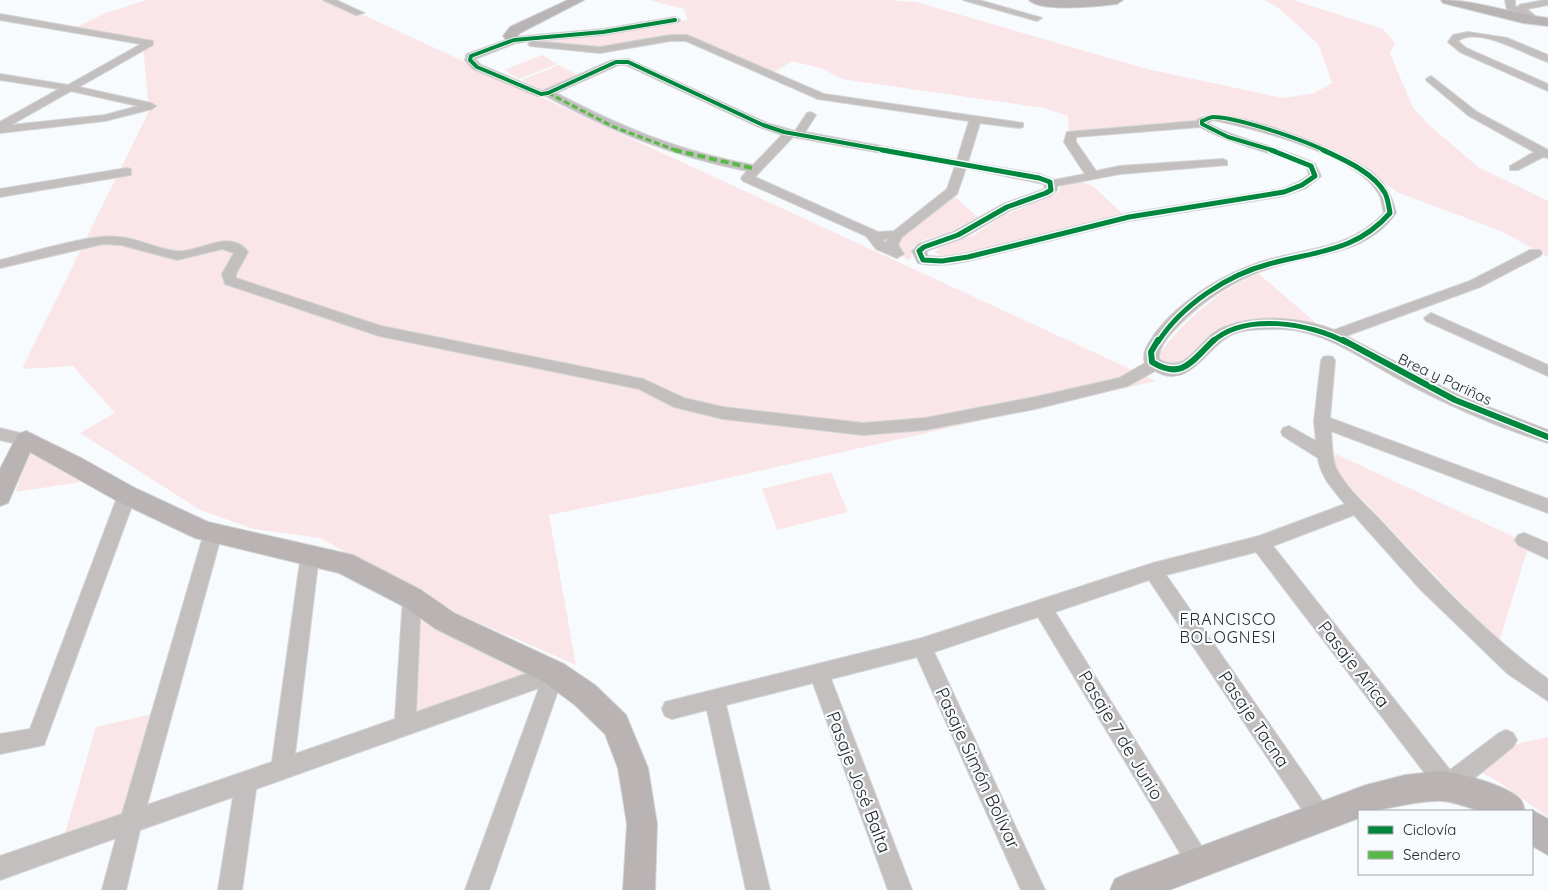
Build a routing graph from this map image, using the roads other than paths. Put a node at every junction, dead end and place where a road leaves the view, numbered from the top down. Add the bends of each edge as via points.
1 (328, 0) edge
2 (578, 0) edge
3 (968, 0) edge
4 (1035, 0) edge
5 (1116, 0) edge
6 (1447, 0) edge
7 (1510, 0) edge
8 (1548, 2) edge
9 (359, 13) dead end
10 (1, 18) edge
11 (1037, 18) dead end
12 (1535, 18) edge
13 (675, 20) dead end
14 (514, 40) junction
15 (1524, 46) junction
16 (1472, 54) junction
17 (1548, 59) edge
18 (0, 78) edge
19 (1431, 79) dead end
20 (70, 88) junction
21 (1548, 88) edge
22 (548, 93) junction
23 (812, 115) dead end
24 (975, 120) junction
25 (1202, 124) junction
26 (1019, 125) dead end
27 (0, 128) edge
28 (794, 134) junction
29 (1545, 154) edge
30 (1222, 163) dead end
31 (963, 165) junction
32 (1514, 168) dead end
33 (126, 172) dead end
34 (752, 174) junction
35 (1092, 175) junction
36 (1050, 184) junction
37 (0, 193) edge
38 (870, 234) junction
39 (897, 235) junction
40 (1535, 253) dead end
41 (0, 264) edge
42 (1431, 318) dead end
43 (1335, 336) junction
44 (1328, 361) dead end
45 (1155, 364) junction
46 (1548, 371) edge
47 (1322, 421) junction
48 (1289, 432) dead end
49 (0, 434) edge
50 (1548, 438) edge
51 (26, 440) junction
52 (1326, 455) junction
53 (127, 495) junction
54 (0, 496) edge
55 (1548, 506) edge
56 (1357, 508) junction
57 (213, 533) junction
58 (1524, 540) dead end
59 (1260, 543) junction
60 (1548, 551) edge
61 (310, 555) junction
62 (1153, 571) junction
63 (412, 598) junction
64 (1042, 607) junction
65 (922, 646) junction
66 (554, 673) junction
67 (819, 674) junction
68 (1548, 690) edge
69 (715, 700) junction
70 (672, 709) dead end
71 (405, 725) junction
72 (1506, 740) dead end
73 (0, 744) edge
74 (282, 769) junction
75 (246, 782) junction
76 (1448, 785) junction
77 (1508, 810) edge
78 (1321, 818) junction
79 (131, 822) junction
80 (1533, 827) edge
81 (1548, 840) edge
82 (1199, 863) junction
83 (0, 868) edge
84 (114, 890) edge
85 (230, 890) edge
86 (477, 890) edge
87 (639, 890) edge
88 (758, 890) edge
89 (900, 890) edge
90 (1034, 890) edge
91 (1126, 890) edge

1 - 9 street
2 - 14 street via 515,30 510,36
3 - 11 street
4 - 5 street via 1072,4
6 - 12 street
7 - 12 street via 1510,8
8 - 12 street via 1522,8
10 - 20 street via 150,43
13 - 14 street via 602,32
14 - 22 street via 471,56 470,60 477,67 541,94
14 - 24 street via 555,48 600,50 687,38 822,97
15 - 16 street
15 - 16 street via 1479,36 1456,37 1453,42
15 - 17 street
16 - 21 street
18 - 20 street
19 - 29 street via 1460,105
20 - 27 street
20 - 27 street via 151,106 105,118
22 - 28 street via 621,61 763,125
22 - 34 street via 624,132
23 - 28 street
24 - 26 street
24 - 31 street
25 - 35 street via 1070,134 1070,142
25 - 36 street via 1216,132 1301,160 1311,166 1315,176 1284,192 1129,217 968,256 942,261 923,260 920,256 919,251 924,247 958,235 1007,207 1046,193
25 - 45 street via 1205,118 1212,117 1232,121 1324,150 1375,180 1389,196 1390,213 1374,232 1357,241 1256,268 1200,299 1167,327 1151,352
28 - 31 street
28 - 34 street
29 - 32 street
30 - 35 street
31 - 36 street via 1039,178
31 - 39 street via 953,192
33 - 37 street
34 - 38 street
35 - 36 street
38 - 39 street via 881,237
38 - 39 street via 897,254 891,245
40 - 43 street via 1475,284
41 - 45 street via 103,240 120,241 177,256 222,245 241,252 229,274 230,281 379,331 643,384 680,402 722,413 863,429 926,424 1035,403 1123,382
42 - 46 street
43 - 45 street, Brea y Pariñas via 1304,326 1234,328 1219,334 1185,367 1171,370
43 - 50 street, Brea y Pariñas via 1444,395
44 - 47 street
47 - 52 street
47 - 55 street
48 - 52 street
49 - 51 street
51 - 53 street
51 - 54 street
52 - 56 street via 1334,478
53 - 57 street
53 - 73 street via 38,738
56 - 59 street
56 - 68 street via 1484,638
57 - 61 street
57 - 79 street
58 - 60 street
59 - 62 street
59 - 76 street, Pasaje Arica
61 - 63 street via 344,563
61 - 74 street
62 - 64 street
62 - 78 street, Pasaje Tacna
63 - 66 street via 445,621
63 - 71 street
64 - 65 street
64 - 82 street, Pasaje 7 de Junio
65 - 67 street
65 - 90 street, Pasaje Simón Bolívar
66 - 71 street
66 - 86 street
66 - 87 street via 603,710 616,725 630,759 642,824
67 - 69 street
67 - 89 street, Pasaje José Balta
69 - 70 street
69 - 88 street
71 - 74 street
72 - 76 street
74 - 75 street
75 - 79 street
75 - 85 street
76 - 77 street
76 - 78 street via 1401,789
78 - 82 street
79 - 83 street
79 - 84 street
80 - 81 street
82 - 91 street

